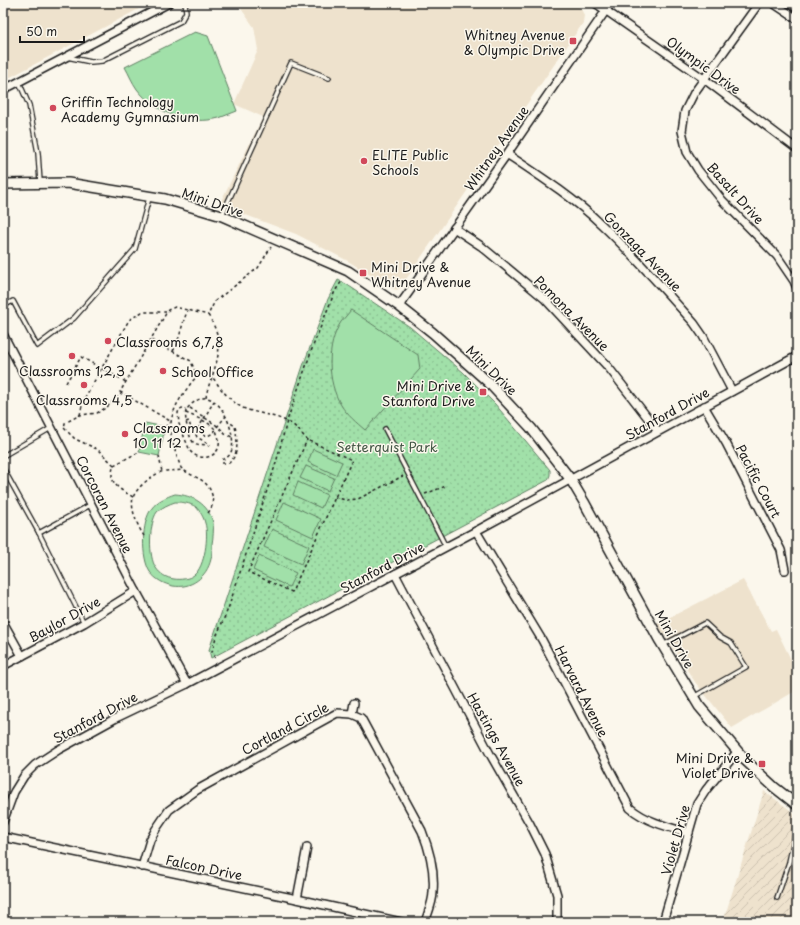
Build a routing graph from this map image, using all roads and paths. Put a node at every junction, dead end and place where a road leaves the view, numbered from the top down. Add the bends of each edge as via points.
1 (169, 3) edge
2 (185, 3) edge
3 (595, 3) edge
4 (611, 3) edge
5 (759, 3) edge
6 (773, 3) edge
7 (606, 11) junction
8 (797, 19) edge
9 (66, 57) junction
10 (329, 78) dead end
11 (704, 79) junction
12 (19, 82) junction
13 (3, 90) edge
14 (797, 148) edge
15 (507, 154) junction
16 (40, 183) junction
17 (3, 184) edge
18 (149, 197) junction
19 (222, 216) junction
20 (454, 228) junction
21 (272, 246) dead end
22 (342, 281) dead end
23 (797, 288) edge
24 (3, 306) edge
25 (399, 306) junction
26 (188, 310) junction
27 (166, 312) junction
28 (208, 315) junction
29 (3, 334) edge
30 (150, 339) junction
31 (172, 351) junction
32 (797, 356) edge
33 (102, 369) junction
34 (212, 376) junction
35 (196, 377) junction
36 (126, 382) junction
37 (66, 383) dead end
38 (732, 391) junction
39 (122, 393) junction
40 (206, 398) junction
41 (214, 401) junction
42 (704, 406) junction
43 (189, 407) junction
44 (186, 410) junction
45 (186, 413) junction
46 (80, 415) junction
47 (226, 416) junction
48 (205, 417) junction
49 (203, 421) junction
50 (228, 421) junction
51 (170, 422) junction
52 (186, 422) junction
53 (287, 422) junction
54 (218, 426) junction
55 (165, 427) dead end
56 (52, 428) junction
57 (192, 429) junction
58 (198, 429) junction
59 (215, 429) junction
60 (385, 429) dead end
61 (188, 430) junction
62 (658, 431) junction
63 (232, 437) junction
64 (307, 440) junction
65 (139, 452) dead end
66 (3, 456) edge
67 (159, 456) dead end
68 (114, 465) junction
69 (3, 468) edge
70 (183, 470) junction
71 (162, 472) junction
72 (408, 474) junction
73 (571, 480) junction
74 (446, 486) dead end
75 (420, 496) junction
76 (133, 497) junction
77 (335, 497) junction
78 (92, 504) junction
79 (208, 513) dead end
80 (476, 531) junction
81 (39, 533) junction
82 (144, 536) dead end
83 (446, 546) junction
84 (785, 570) dead end
85 (395, 574) junction
86 (136, 591) junction
87 (3, 622) edge
88 (84, 623) junction
89 (663, 645) junction
90 (22, 656) junction
91 (215, 658) dead end
92 (3, 666) edge
93 (187, 684) junction
94 (694, 697) junction
95 (354, 703) dead end
96 (352, 714) junction
97 (737, 752) junction
98 (797, 805) edge
99 (3, 822) edge
100 (797, 826) edge
101 (689, 833) junction
102 (3, 837) edge
103 (307, 847) dead end
104 (142, 867) junction
105 (777, 898) dead end
106 (296, 899) junction
107 (401, 922) edge
108 (425, 922) edge
109 (557, 922) edge
110 (664, 922) edge

1 - 9 street
2 - 9 lane via 186,12 181,21 102,61 91,62
3 - 7 street, Olympic Drive
4 - 7 street, Whitney Avenue
5 - 11 street, Basalt Drive
6 - 8 street
7 - 11 street, Olympic Drive
7 - 15 street, Whitney Avenue
9 - 12 street
10 - 19 lane via 292,63
11 - 14 street, Olympic Drive
11 - 23 street, Basalt Drive via 685,111 682,131 687,152 722,200 777,256
12 - 13 street
12 - 16 lane via 30,105
15 - 20 street, Whitney Avenue
15 - 38 street, Gonzaga Avenue via 602,224 694,323
16 - 17 street, Mini Drive
16 - 18 street, Mini Drive via 68,183
18 - 19 street, Mini Drive
18 - 24 lane via 135,249 74,318 37,346 13,301
19 - 25 street, Mini Drive via 348,271
20 - 25 street, Whitney Avenue
20 - 62 street, Pomona Avenue via 481,246 546,299 609,368
21 - 28 path via 258,268 215,301
22 - 53 path via 335,291 312,346
25 - 73 street, Mini Drive via 488,382 531,428
26 - 27 path via 173,307
26 - 28 path
26 - 31 path via 178,342
27 - 30 path
27 - 33 path via 142,312 129,320
28 - 34 path via 219,339 218,359
29 - 56 street, Corcoran Avenue
30 - 31 path
30 - 36 path
31 - 35 path via 191,361
32 - 38 street, Stanford Drive
33 - 36 path
33 - 37 path via 81,357
33 - 46 path via 84,401
34 - 35 path via 205,374
34 - 40 path
34 - 53 path via 226,395 243,408
35 - 51 path via 172,412
36 - 39 path via 120,392
38 - 42 street, Stanford Drive
39 - 46 path via 97,413
39 - 51 path
40 - 41 path
40 - 43 path via 197,400
41 - 47 path
41 - 48 path
42 - 62 street, Stanford Drive
42 - 84 street, Pacific Court via 781,550
43 - 44 path
43 - 48 path
44 - 45 path
44 - 59 path via 179,410 178,419 187,446 193,455 214,455 220,440
45 - 49 path
45 - 52 path
46 - 68 path via 65,423 64,428 75,439 96,449
47 - 50 path
47 - 54 path
48 - 49 path
48 - 54 path
49 - 58 path
49 - 59 path
50 - 63 path
50 - 63 path via 235,426 237,451 232,461 222,463 222,459 228,457 231,452
51 - 55 path
51 - 70 path via 172,443
52 - 57 path via 189,421
52 - 61 path
53 - 64 path via 299,430
53 - 91 path via 272,478 228,609 216,637 212,652
54 - 59 path
54 - 63 path
56 - 66 lane
56 - 78 street, Corcoran Avenue
57 - 58 path
57 - 61 path
57 - 61 path via 197,437 210,445 193,442
58 - 59 path via 203,435 208,436
60 - 72 lane
62 - 73 street, Stanford Drive
64 - 77 path via 352,460
64 - 77 path via 248,572 292,592
65 - 68 path
67 - 71 path
68 - 76 path via 111,473 114,482
69 - 81 lane
70 - 71 path
70 - 79 path via 205,482 213,499 212,508
71 - 76 path via 145,482
72 - 75 lane
72 - 77 path via 358,499 345,500
73 - 80 street, Stanford Drive
73 - 89 street, Mini Drive
74 - 75 path
75 - 83 lane
76 - 82 path via 136,520
78 - 81 lane
78 - 86 street, Corcoran Avenue
80 - 83 street, Stanford Drive
80 - 101 street, Harvard Avenue via 542,640 630,808 650,821
81 - 88 lane
83 - 85 street, Stanford Drive
85 - 93 street, Stanford Drive
85 - 109 street, Hastings Avenue via 545,854 557,895
86 - 88 street, Baylor Drive
86 - 93 street, Corcoran Avenue
87 - 90 street
88 - 90 street, Baylor Drive
89 - 94 street, Mini Drive
89 - 94 lane via 705,623 731,643 746,667
90 - 92 street, Baylor Drive
93 - 99 street, Stanford Drive via 118,717 35,765 14,792
94 - 97 street, Mini Drive
95 - 96 street
96 - 104 street, Cortland Circle via 337,713 204,786 169,810 150,840
96 - 108 street via 361,718 422,831 427,845 433,867 433,893
97 - 98 street, Mini Drive
97 - 101 street, Violet Drive via 697,804
100 - 105 lane
101 - 110 street, Violet Drive
102 - 104 street, Falcon Drive
103 - 106 street
104 - 106 street, Falcon Drive
106 - 107 street, Falcon Drive

